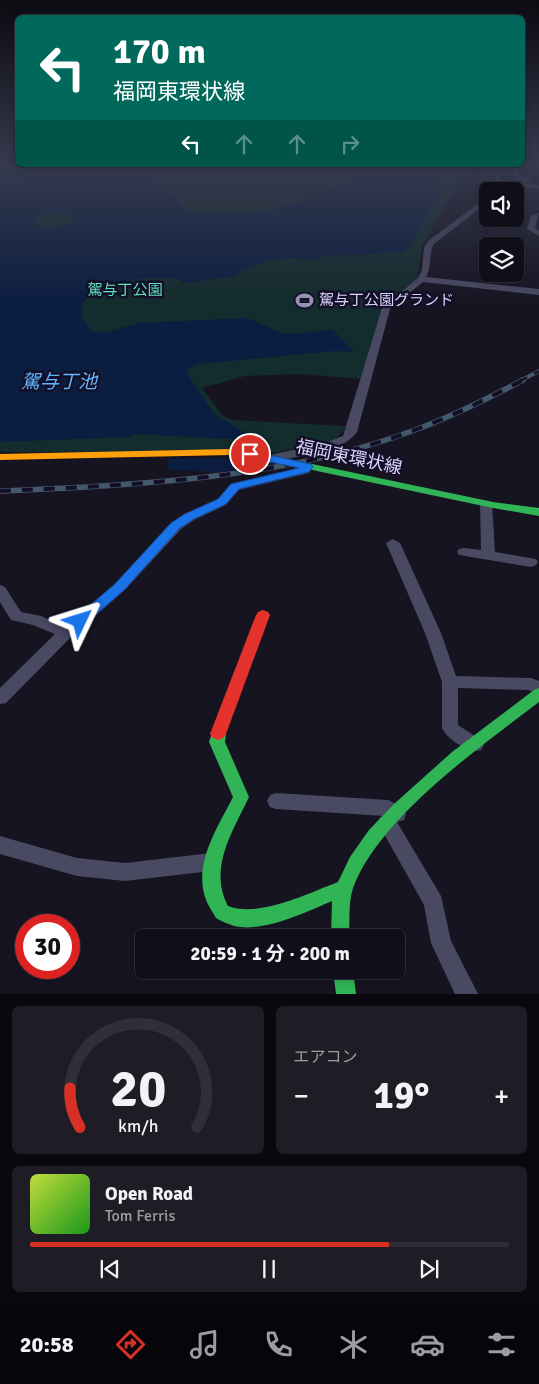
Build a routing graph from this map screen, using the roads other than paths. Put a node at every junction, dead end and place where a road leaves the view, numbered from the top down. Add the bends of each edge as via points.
1 (471, 211) edge
2 (539, 215) edge
3 (539, 234) edge
4 (421, 279) junction
5 (539, 292) edge
6 (0, 457) edge
7 (269, 458) junction
8 (307, 467) junction
9 (486, 504) junction
10 (539, 512) edge
11 (393, 543) dead end
12 (464, 552) dead end
13 (488, 555) junction
14 (531, 562) dead end
15 (0, 590) edge
16 (263, 615) dead end
17 (66, 633) junction
18 (450, 682) junction
19 (539, 689) edge
20 (539, 694) edge
21 (0, 698) edge
22 (475, 745) junction
23 (276, 801) dead end
24 (392, 818) junction
25 (0, 845) edge
26 (211, 862) junction
27 (344, 888) junction
28 (341, 929) edge
29 (344, 979) edge
30 (346, 994) edge
31 (467, 994) edge

1 - 4 street via 431,243
2 - 3 street via 534,218 531,229
4 - 5 street
4 - 7 street via 386,308 347,438 328,446
6 - 7 street, 福岡東環状線 via 230,452
7 - 8 street, 福岡東環状線
8 - 9 street, 福岡東環状線
8 - 17 street via 235,487 222,502 176,526 120,587
9 - 10 street, 福岡東環状線
9 - 13 street
11 - 18 street via 434,634
12 - 13 street
13 - 14 street
15 - 17 street via 16,616 36,620
16 - 26 street via 218,730 217,742 241,797
17 - 21 street
18 - 19 street via 531,684
18 - 22 street via 450,728
20 - 22 street
22 - 24 street
23 - 24 street via 388,808
24 - 27 street via 353,867
24 - 31 street via 434,904 441,943
25 - 26 street via 78,867 125,872
26 - 27 street via 210,881 216,903 224,914 238,919 260,917
27 - 28 street
29 - 30 street

